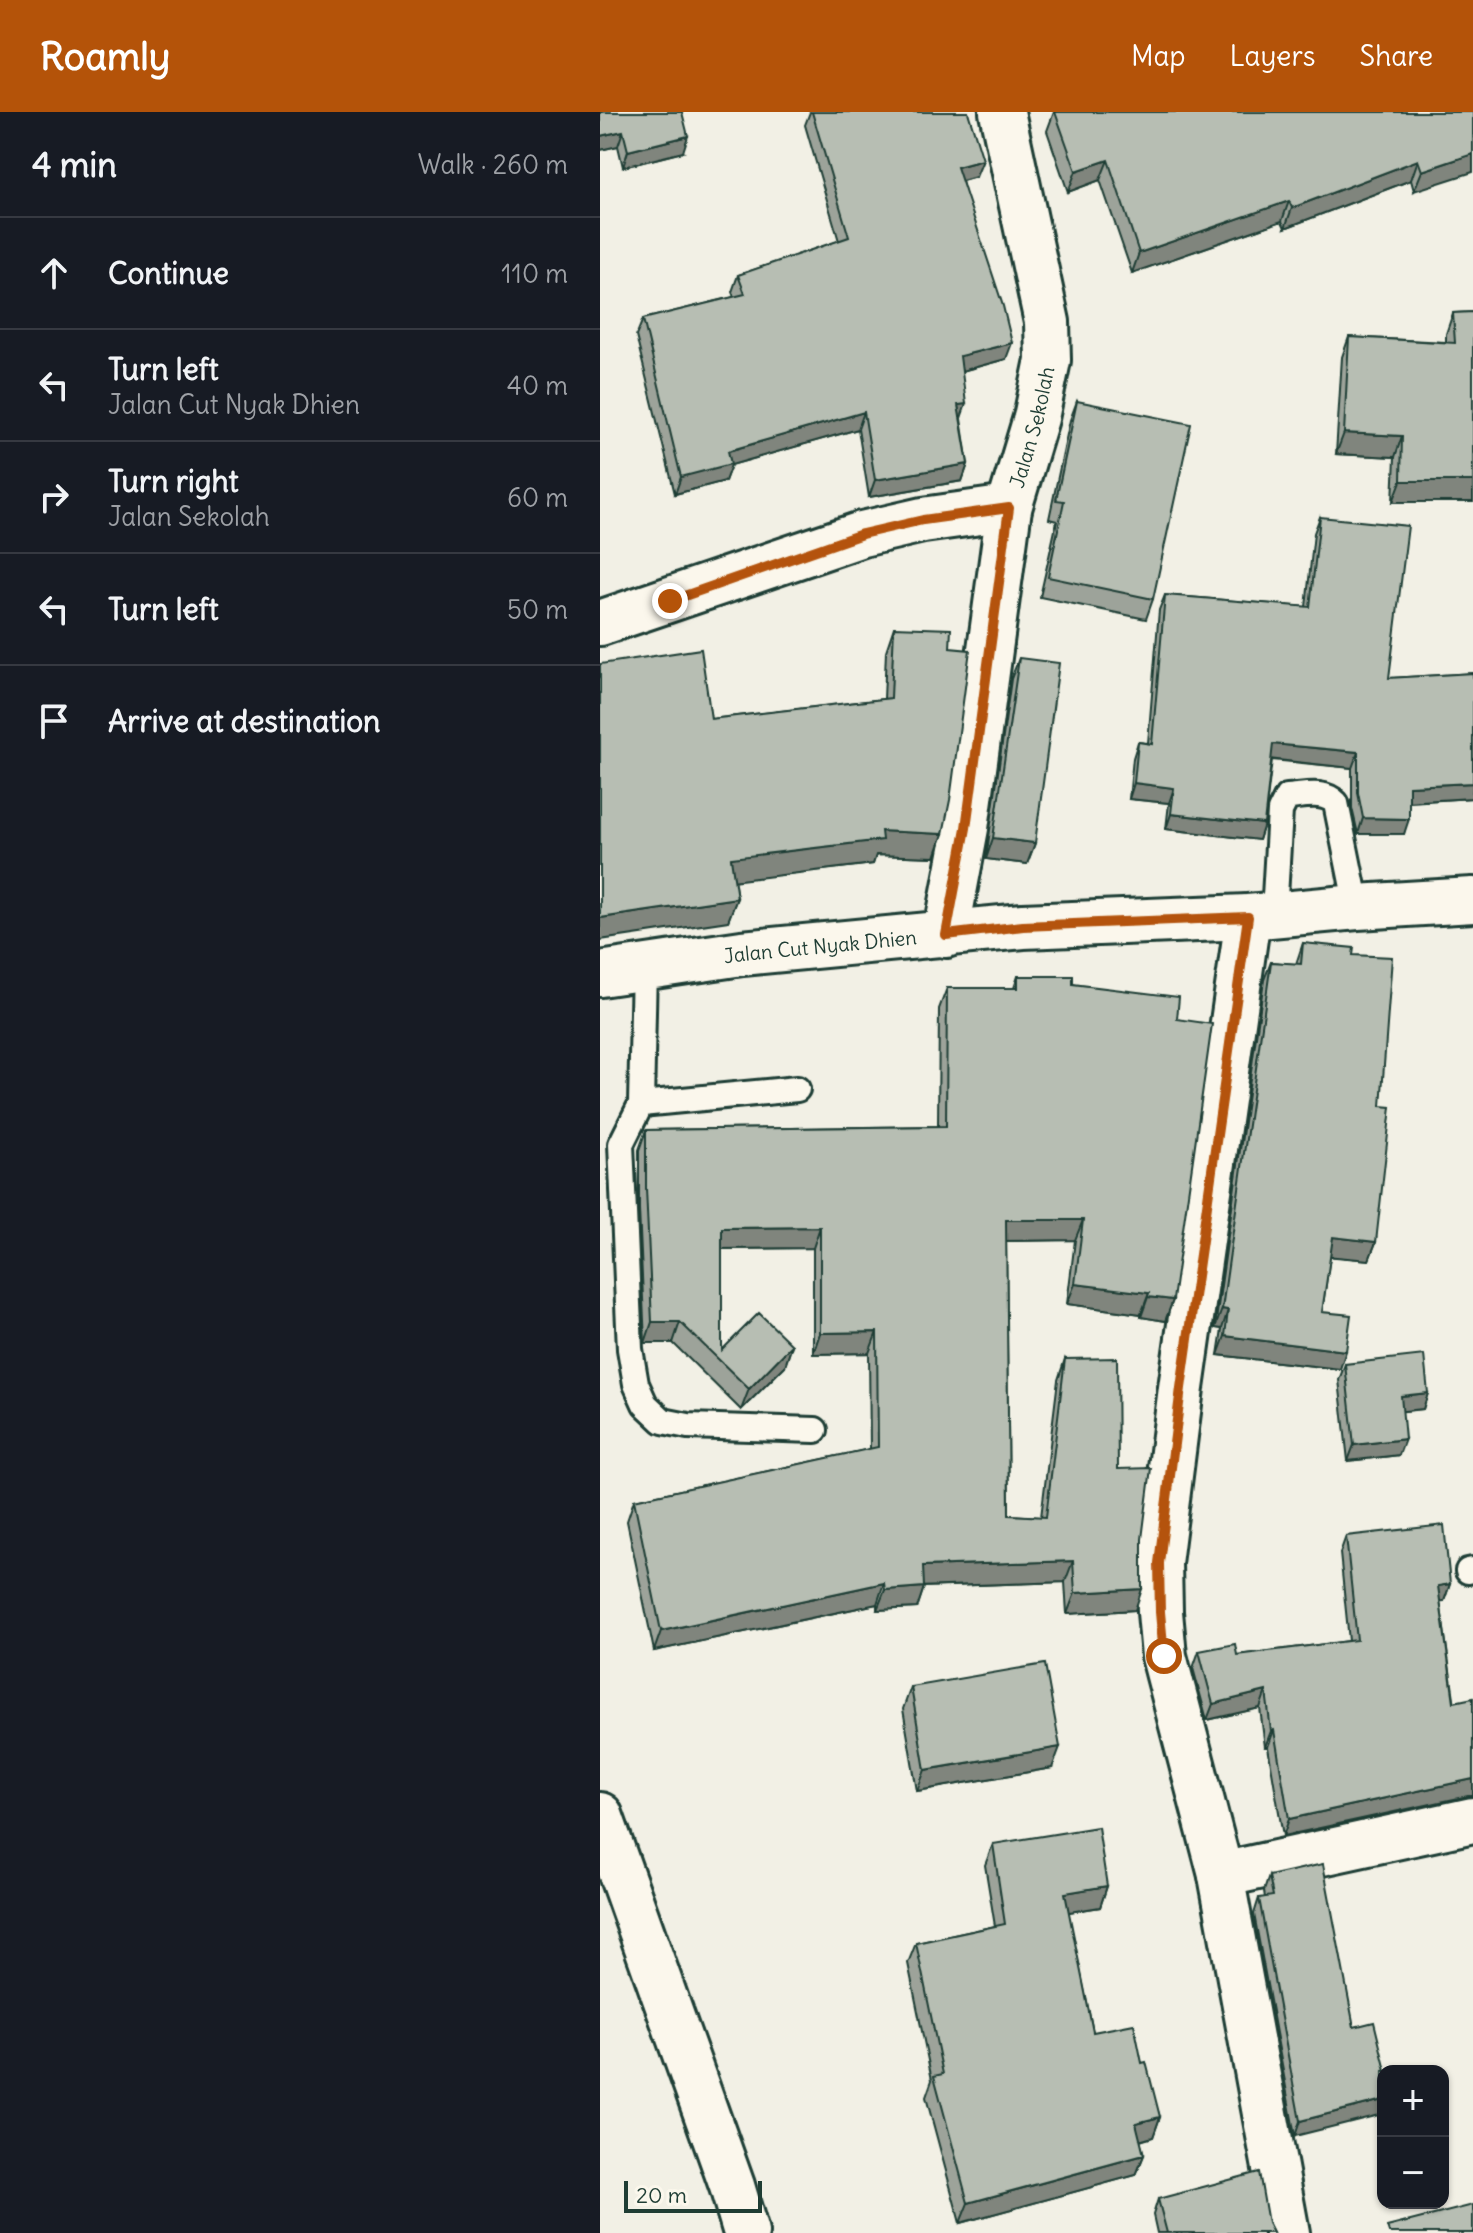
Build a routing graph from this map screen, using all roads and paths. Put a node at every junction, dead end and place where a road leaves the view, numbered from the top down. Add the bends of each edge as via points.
1 (1002, 112) edge
2 (1009, 508) junction
3 (600, 623) edge
4 (1473, 900) edge
5 (1357, 907) junction
6 (1261, 916) junction
7 (946, 935) junction
8 (644, 967) junction
9 (600, 974) edge
10 (797, 1089) dead end
11 (641, 1104) junction
12 (815, 1430) dead end
13 (600, 1815) edge
14 (1473, 1820) edge
15 (1221, 1875) junction
16 (746, 2233) edge
17 (1287, 2233) edge

1 - 2 street, Jalan Sekolah via 1048,347 1036,418
2 - 3 street via 862,534
2 - 7 street, Jalan Sekolah via 966,828
4 - 5 street, Jalan Cut Nyak Dhien
5 - 6 street, Jalan Cut Nyak Dhien
5 - 6 lane via 1336,803 1322,795 1287,797
6 - 7 street, Jalan Cut Nyak Dhien via 1023,926
6 - 15 street via 1181,1388 1159,1563 1164,1656
7 - 8 street, Jalan Cut Nyak Dhien
8 - 9 street, Jalan Cut Nyak Dhien
8 - 11 lane
10 - 11 lane
11 - 12 lane via 621,1144 630,1349 645,1404 663,1421 688,1426
13 - 16 street
14 - 15 street
15 - 17 street

